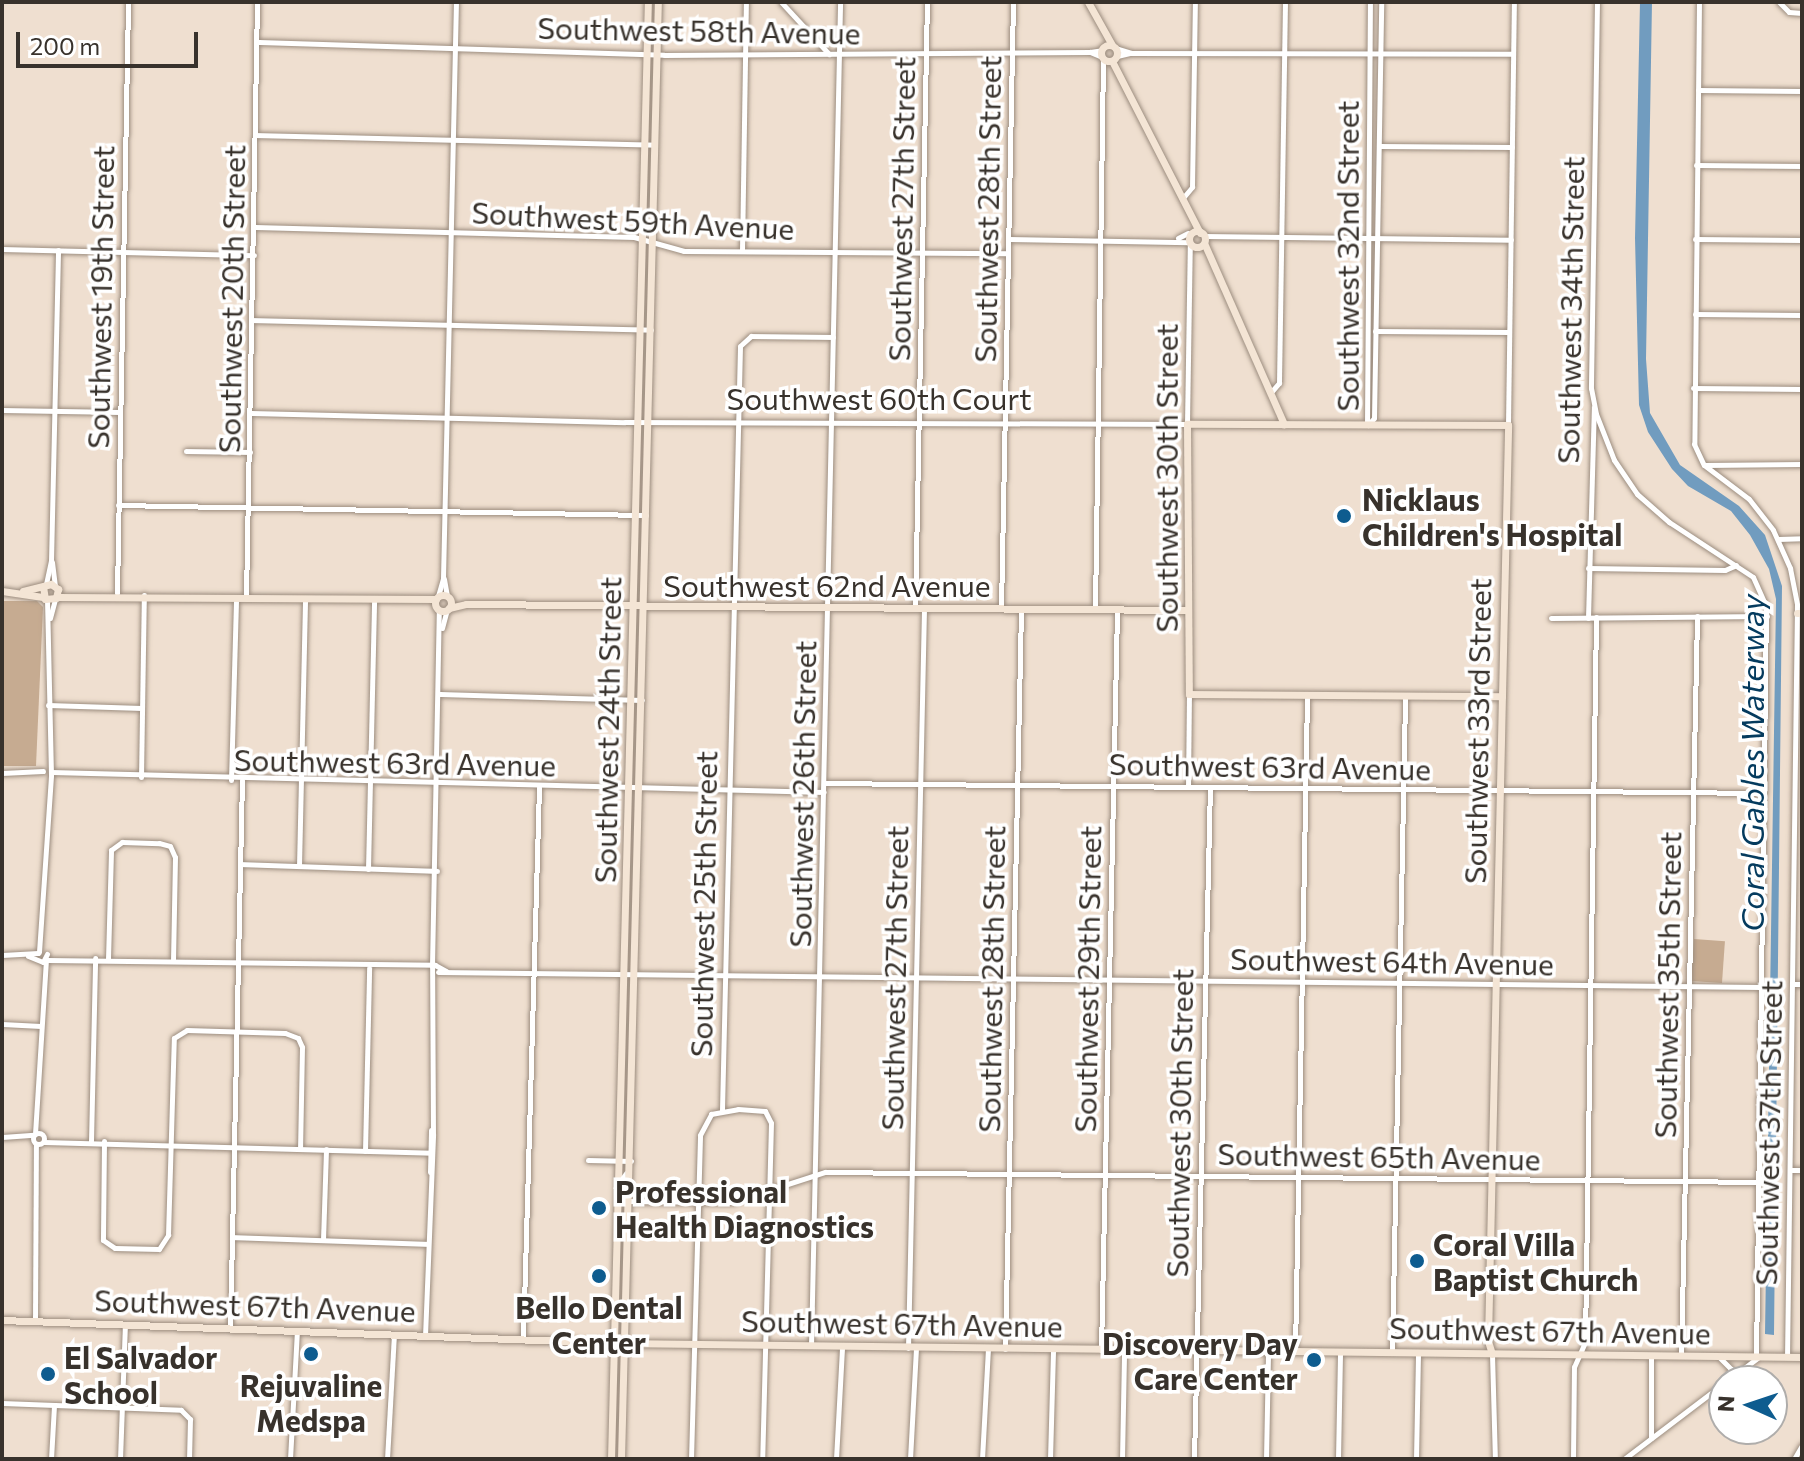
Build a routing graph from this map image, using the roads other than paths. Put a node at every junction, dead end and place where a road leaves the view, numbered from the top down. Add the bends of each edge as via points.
1 (128, 2) edge
2 (258, 2) edge
3 (456, 2) edge
4 (648, 2) edge
5 (658, 2) edge
6 (746, 2) edge
7 (781, 2) edge
8 (840, 2) edge
9 (927, 2) edge
10 (1013, 2) edge
11 (1088, 2) edge
12 (1195, 2) edge
13 (1285, 2) edge
14 (1370, 2) edge
15 (1381, 2) edge
16 (1514, 2) edge
17 (1597, 2) edge
18 (1699, 2) edge
19 (1779, 2) edge
20 (1802, 13) edge
21 (259, 42) junction
22 (455, 47) junction
23 (646, 53) junction
24 (1194, 53) junction
25 (1284, 53) junction
26 (1369, 53) junction
27 (1380, 53) junction
28 (1012, 54) junction
29 (1109, 54) junction
30 (1513, 54) junction
31 (657, 55) junction
32 (745, 55) junction
33 (829, 55) junction
34 (838, 55) junction
35 (926, 56) junction
36 (1698, 90) junction
37 (1802, 91) edge
38 (256, 135) junction
39 (453, 140) junction
40 (645, 144) junction
41 (655, 145) junction
42 (1379, 146) junction
43 (1512, 147) junction
44 (1696, 165) junction
45 (1802, 166) edge
46 (1181, 199) junction
47 (255, 227) junction
48 (451, 232) junction
49 (1100, 238) junction
50 (1009, 239) junction
51 (1281, 239) junction
52 (1366, 239) junction
53 (1377, 239) junction
54 (1695, 239) junction
55 (642, 240) junction
56 (1197, 240) junction
57 (1511, 240) junction
58 (1802, 240) edge
59 (652, 244) junction
60 (2, 249) edge
61 (58, 250) junction
62 (742, 251) junction
63 (834, 251) junction
64 (123, 252) junction
65 (922, 252) junction
66 (1008, 253) junction
67 (254, 255) junction
68 (1695, 314) junction
69 (1802, 315) edge
70 (252, 320) junction
71 (449, 325) junction
72 (640, 329) junction
73 (651, 330) junction
74 (1375, 331) junction
75 (1509, 332) junction
76 (833, 337) junction
77 (1693, 388) junction
78 (1802, 389) edge
79 (1272, 391) junction
80 (1594, 406) junction
81 (2, 410) edge
82 (54, 411) junction
83 (120, 412) junction
84 (251, 413) junction
85 (447, 417) junction
86 (649, 421) junction
87 (638, 422) junction
88 (738, 422) junction
89 (831, 422) junction
90 (919, 423) junction
91 (1005, 423) junction
92 (1098, 424) junction
93 (1187, 424) junction
94 (1284, 424) junction
95 (1368, 425) junction
96 (1508, 425) junction
97 (186, 451) dead end
98 (250, 452) junction
99 (1802, 464) edge
100 (1704, 465) junction
101 (118, 505) junction
102 (249, 506) junction
103 (445, 510) junction
104 (636, 515) junction
105 (647, 515) junction
106 (1802, 538) edge
107 (1778, 539) junction
108 (1736, 565) junction
109 (1588, 568) junction
110 (50, 586) junction
111 (2, 591) edge
112 (23, 591) junction
113 (78, 593) junction
114 (117, 593) junction
115 (144, 594) junction
116 (236, 597) junction
117 (246, 597) junction
118 (51, 598) junction
119 (305, 599) junction
120 (374, 600) junction
121 (443, 603) junction
122 (634, 608) junction
123 (644, 608) junction
124 (827, 608) junction
125 (733, 609) junction
126 (920, 609) junction
127 (1001, 609) junction
128 (1117, 609) junction
129 (1021, 610) junction
130 (1095, 610) junction
131 (1188, 610) junction
132 (1799, 613) edge
133 (1697, 616) junction
134 (1767, 616) junction
135 (1596, 617) junction
136 (1551, 618) dead end
137 (1588, 618) junction
138 (440, 694) junction
139 (1189, 694) junction
140 (1307, 695) junction
141 (1405, 696) junction
142 (1502, 696) junction
143 (632, 699) junction
144 (642, 700) junction
145 (48, 705) junction
146 (1799, 706) edge
147 (142, 708) junction
148 (2, 773) edge
149 (46, 775) junction
150 (141, 777) junction
151 (231, 780) junction
152 (242, 780) junction
153 (300, 782) junction
154 (824, 783) junction
155 (369, 784) junction
156 (921, 784) junction
157 (438, 785) junction
158 (1017, 785) junction
159 (1114, 786) junction
160 (539, 787) junction
161 (1188, 787) junction
162 (1210, 787) junction
163 (1307, 788) junction
164 (1403, 789) junction
165 (630, 790) junction
166 (1500, 790) junction
167 (640, 791) junction
168 (1597, 791) junction
169 (727, 792) junction
170 (824, 792) junction
171 (1693, 792) junction
172 (1764, 793) junction
173 (1794, 797) junction
174 (1802, 797) edge
175 (241, 864) junction
176 (299, 866) junction
177 (368, 869) junction
178 (437, 871) junction
179 (2, 955) edge
180 (43, 957) junction
181 (95, 958) junction
182 (108, 959) junction
183 (173, 961) junction
184 (238, 963) junction
185 (369, 968) junction
186 (435, 970) junction
187 (534, 973) junction
188 (625, 976) junction
189 (636, 976) junction
190 (723, 977) junction
191 (819, 978) junction
192 (916, 979) junction
193 (1013, 980) junction
194 (1109, 981) junction
195 (1206, 981) junction
196 (1302, 982) junction
197 (1399, 983) junction
198 (1496, 984) junction
199 (1792, 984) junction
200 (1802, 984) edge
201 (1592, 985) junction
202 (1689, 986) junction
203 (1761, 987) junction
204 (2, 1024) edge
205 (41, 1026) junction
206 (237, 1032) junction
207 (722, 1110) junction
208 (2, 1137) edge
209 (39, 1139) junction
210 (91, 1141) junction
211 (104, 1141) junction
212 (169, 1144) junction
213 (234, 1146) junction
214 (300, 1148) junction
215 (326, 1149) junction
216 (365, 1151) junction
217 (430, 1153) junction
218 (588, 1160) dead end
219 (621, 1161) junction
220 (632, 1161) junction
221 (1790, 1170) junction
222 (1802, 1170) edge
223 (912, 1173) junction
224 (815, 1174) junction
225 (1008, 1175) junction
226 (1105, 1175) junction
227 (1202, 1176) junction
228 (1299, 1177) junction
229 (1395, 1178) junction
230 (1492, 1179) junction
231 (1588, 1180) junction
232 (1685, 1181) junction
233 (1759, 1182) junction
234 (770, 1192) junction
235 (620, 1201) junction
236 (631, 1202) junction
237 (698, 1203) junction
238 (232, 1237) junction
239 (323, 1240) junction
240 (428, 1244) junction
241 (2, 1320) edge
242 (35, 1321) junction
243 (125, 1325) junction
244 (230, 1329) junction
245 (297, 1331) junction
246 (394, 1335) junction
247 (425, 1336) junction
248 (523, 1340) junction
249 (617, 1343) junction
250 (627, 1344) junction
251 (695, 1344) junction
252 (767, 1346) junction
253 (811, 1347) junction
254 (842, 1347) junction
255 (912, 1348) junction
256 (988, 1348) junction
257 (1005, 1349) junction
258 (1053, 1349) junction
259 (1101, 1350) junction
260 (1124, 1350) junction
261 (1197, 1350) junction
262 (1268, 1351) junction
263 (1295, 1351) junction
264 (1340, 1352) junction
265 (1392, 1352) junction
266 (1418, 1353) junction
267 (1492, 1354) junction
268 (1579, 1354) junction
269 (1651, 1355) junction
270 (1681, 1356) junction
271 (1719, 1356) junction
272 (1758, 1356) junction
273 (1787, 1357) junction
274 (1802, 1357) edge
275 (1708, 1395) edge
276 (2, 1403) edge
277 (54, 1405) junction
278 (122, 1408) junction
279 (613, 1435) junction
280 (623, 1435) junction
281 (1651, 1439) junction
282 (1802, 1445) edge
283 (51, 1459) edge
284 (120, 1459) edge
285 (189, 1459) edge
286 (290, 1459) edge
287 (387, 1459) edge
288 (611, 1459) edge
289 (621, 1459) edge
290 (691, 1459) edge
291 (762, 1459) edge
292 (836, 1459) edge
293 (910, 1459) edge
294 (982, 1459) edge
295 (1050, 1459) edge
296 (1122, 1459) edge
297 (1194, 1459) edge
298 (1266, 1459) edge
299 (1338, 1459) edge
300 (1416, 1459) edge
301 (1495, 1459) edge
302 (1573, 1459) edge
303 (1624, 1459) edge
304 (1794, 1459) edge

1 - 64 street, Southwest 19th Street
2 - 21 street, Southwest 20th Street
3 - 22 street
4 - 23 main road, Southwest 24th Street
5 - 31 main road, Southwest 24th Street
6 - 32 street
7 - 33 street
8 - 34 street, Southwest 26th Street
9 - 35 street, Southwest 27th Street
10 - 28 street, Southwest 28th Street
11 - 29 main road
12 - 24 street
13 - 25 street
14 - 26 street, Southwest 32nd Street
15 - 27 street, Southwest 32nd Street
16 - 30 street, Southwest 33rd Street
17 - 80 street, Southwest 34th Street
18 - 36 street
19 - 20 street via 1789,12
21 - 22 street, Southwest 58th Avenue
21 - 38 street, Southwest 20th Street
22 - 23 street, Southwest 58th Avenue
22 - 39 street
23 - 31 street, Southwest 58th Avenue
23 - 40 main road, Southwest 24th Street
24 - 25 street
24 - 29 street
24 - 46 street via 1192,187
25 - 26 street
25 - 51 street
26 - 27 street
26 - 52 street, Southwest 32nd Street
27 - 30 street
27 - 42 street, Southwest 32nd Street
28 - 29 street, Southwest 58th Avenue
28 - 35 street, Southwest 58th Avenue
28 - 50 street, Southwest 28th Street
29 - 46 main road
29 - 49 street via 1103,74
30 - 43 street, Southwest 33rd Street
31 - 32 street, Southwest 58th Avenue
31 - 41 main road, Southwest 24th Street
32 - 33 street, Southwest 58th Avenue
32 - 62 street
33 - 34 street, Southwest 58th Avenue
34 - 35 street, Southwest 58th Avenue
34 - 63 street, Southwest 26th Street
35 - 65 street, Southwest 27th Street
36 - 37 street
36 - 44 street
38 - 39 street
38 - 47 street, Southwest 20th Street
39 - 40 street
39 - 48 street
40 - 41 street
40 - 55 main road, Southwest 24th Street
41 - 59 main road, Southwest 24th Street
42 - 43 street
42 - 53 street, Southwest 32nd Street
43 - 57 street, Southwest 33rd Street
44 - 45 street
44 - 54 street
46 - 56 main road
47 - 48 street, Southwest 59th Avenue
47 - 67 street, Southwest 20th Street
48 - 55 street, Southwest 59th Avenue
48 - 71 street
49 - 50 street
49 - 56 street
49 - 92 street
50 - 66 street, Southwest 28th Street
51 - 52 street
51 - 56 street
51 - 79 street via 1279,383
52 - 53 street
52 - 95 street, Southwest 32nd Street
53 - 57 street
53 - 74 street, Southwest 32nd Street
54 - 58 street
54 - 68 street
55 - 59 street, Southwest 59th Avenue
55 - 72 main road, Southwest 24th Street
56 - 79 main road
56 - 93 street, Southwest 30th Street via 1190,264
57 - 75 street, Southwest 33rd Street
59 - 62 street, Southwest 59th Avenue via 677,250
59 - 73 main road, Southwest 24th Street
60 - 61 street
61 - 64 street
61 - 82 street
62 - 63 street, Southwest 59th Avenue
63 - 65 street, Southwest 59th Avenue
63 - 76 street, Southwest 26th Street
64 - 67 street
64 - 83 street, Southwest 19th Street
65 - 66 street, Southwest 59th Avenue
65 - 90 street, Southwest 27th Street
66 - 91 street, Southwest 28th Street
67 - 70 street, Southwest 20th Street
68 - 69 street
68 - 77 street
70 - 71 street
70 - 84 street, Southwest 20th Street
71 - 72 street
71 - 85 street
72 - 73 street
72 - 87 main road, Southwest 24th Street
73 - 86 main road, Southwest 24th Street
74 - 75 street
74 - 95 street, Southwest 32nd Street via 1374,418
75 - 96 street, Southwest 33rd Street
76 - 88 street, Southwest 25th Street via 742,340
76 - 89 street, Southwest 26th Street
77 - 78 street
77 - 100 street via 1693,441
79 - 94 main road
80 - 108 street via 1618,467 1642,499
80 - 109 street, Southwest 34th Street
81 - 82 street
82 - 83 street
82 - 110 street
83 - 101 street, Southwest 19th Street
84 - 85 street, Southwest 60th Court
84 - 98 street, Southwest 20th Street
85 - 87 street, Southwest 60th Court
85 - 103 street
86 - 87 street, Southwest 60th Court
86 - 88 street, Southwest 60th Court
86 - 105 main road, Southwest 24th Street
87 - 104 main road, Southwest 24th Street
88 - 89 street, Southwest 60th Court
88 - 125 street, Southwest 25th Street
89 - 90 street, Southwest 60th Court
89 - 124 street, Southwest 26th Street
90 - 91 street, Southwest 60th Court
90 - 126 street, Southwest 27th Street
91 - 92 street, Southwest 60th Court
91 - 127 street, Southwest 28th Street
92 - 93 street, Southwest 60th Court
92 - 130 street
93 - 94 main road, Southwest 60th Court
93 - 131 main road, Southwest 30th Street
94 - 95 main road, Southwest 60th Court
95 - 96 main road, Southwest 60th Court
96 - 142 main road, Southwest 33rd Street
97 - 98 street
98 - 102 street, Southwest 20th Street
99 - 100 street
100 - 107 street, Southwest 37th Street via 1752,502
101 - 102 street
101 - 114 street, Southwest 19th Street
102 - 103 street
102 - 117 street, Southwest 20th Street
103 - 104 street
103 - 121 street
104 - 105 street
104 - 122 main road, Southwest 24th Street
105 - 123 main road, Southwest 24th Street
106 - 107 street
107 - 132 street, Southwest 37th Street via 1792,573
108 - 109 street via 1725,570
108 - 134 street via 1760,585
109 - 137 street, Southwest 34th Street
110 - 112 main road, Southwest 62nd Avenue
110 - 113 main road, Southwest 62nd Avenue
110 - 118 main road
110 - 118 main road
111 - 112 main road, Southwest 62nd Avenue
112 - 118 main road, Southwest 62nd Avenue
113 - 114 main road, Southwest 62nd Avenue
113 - 118 main road, Southwest 62nd Avenue
114 - 115 main road, Southwest 62nd Avenue
115 - 116 main road, Southwest 62nd Avenue
115 - 147 street
116 - 117 main road, Southwest 62nd Avenue
116 - 151 street
117 - 119 main road, Southwest 62nd Avenue
118 - 145 street
119 - 120 main road, Southwest 62nd Avenue
119 - 153 street
120 - 121 main road, Southwest 62nd Avenue
120 - 155 street
121 - 122 main road, Southwest 62nd Avenue
121 - 138 street
122 - 123 main road, Southwest 62nd Avenue
122 - 143 main road, Southwest 24th Street
123 - 125 main road, Southwest 62nd Avenue
123 - 144 main road, Southwest 24th Street
124 - 125 main road, Southwest 62nd Avenue
124 - 126 main road, Southwest 62nd Avenue
124 - 154 street, Southwest 26th Street
125 - 169 street, Southwest 25th Street
126 - 127 main road, Southwest 62nd Avenue
126 - 156 street, Southwest 27th Street
127 - 129 main road, Southwest 62nd Avenue
128 - 130 main road, Southwest 62nd Avenue
128 - 131 main road, Southwest 62nd Avenue
128 - 159 street, Southwest 29th Street
129 - 130 main road, Southwest 62nd Avenue
129 - 158 street, Southwest 28th Street
131 - 139 main road, Southwest 30th Street
132 - 146 street, Southwest 37th Street
133 - 134 street
133 - 135 street
133 - 171 street, Southwest 35th Street
134 - 172 street
135 - 137 street
135 - 168 street
136 - 137 street
138 - 143 street
138 - 157 street
139 - 140 main road
139 - 161 street, Southwest 30th Street
140 - 141 main road
140 - 163 street
141 - 142 main road
141 - 164 street
142 - 166 main road, Southwest 33rd Street
143 - 144 street
143 - 165 main road, Southwest 24th Street
144 - 167 main road, Southwest 24th Street
145 - 147 street
145 - 149 street
146 - 173 street, Southwest 37th Street
147 - 150 street
148 - 149 street
149 - 150 street, Southwest 63rd Avenue
149 - 180 street
150 - 151 street, Southwest 63rd Avenue
151 - 152 street, Southwest 63rd Avenue
152 - 153 street, Southwest 63rd Avenue
152 - 175 street
153 - 155 street, Southwest 63rd Avenue
153 - 176 street
154 - 156 street, Southwest 63rd Avenue
154 - 170 street, Southwest 26th Street
155 - 157 street, Southwest 63rd Avenue
155 - 177 street
156 - 158 street, Southwest 63rd Avenue
156 - 192 street, Southwest 27th Street
157 - 160 street, Southwest 63rd Avenue
157 - 178 street
158 - 159 street, Southwest 63rd Avenue
158 - 193 street, Southwest 28th Street
159 - 161 street, Southwest 63rd Avenue
159 - 194 street, Southwest 29th Street
160 - 165 street, Southwest 63rd Avenue
160 - 187 street
161 - 162 street, Southwest 63rd Avenue
162 - 163 street, Southwest 63rd Avenue
162 - 195 street, Southwest 30th Street
163 - 164 street, Southwest 63rd Avenue
163 - 196 street
164 - 166 street, Southwest 63rd Avenue
164 - 197 street
165 - 167 street, Southwest 63rd Avenue
165 - 188 main road, Southwest 24th Street
166 - 168 street, Southwest 63rd Avenue
166 - 198 main road, Southwest 33rd Street
167 - 169 street, Southwest 63rd Avenue
167 - 189 main road, Southwest 24th Street
168 - 171 street, Southwest 63rd Avenue
168 - 201 street
169 - 170 street, Southwest 63rd Avenue
169 - 190 street, Southwest 25th Street
170 - 191 street, Southwest 26th Street
171 - 172 street, Southwest 63rd Avenue
171 - 202 street, Southwest 35th Street
172 - 203 street
173 - 174 street
173 - 199 street, Southwest 37th Street
175 - 176 street
175 - 184 street
176 - 177 street
177 - 178 street
178 - 186 street
179 - 180 street
180 - 181 street, Southwest 64th Avenue
180 - 205 street
181 - 182 street, Southwest 64th Avenue
181 - 210 street
182 - 183 street, Southwest 64th Avenue
182 - 183 street via 110,858 115,845 159,843 171,848
183 - 184 street, Southwest 64th Avenue
184 - 185 street, Southwest 64th Avenue
184 - 206 street
185 - 186 street, Southwest 64th Avenue
185 - 216 street
186 - 187 street, Southwest 64th Avenue
186 - 217 street
187 - 188 street, Southwest 64th Avenue
187 - 248 street
188 - 189 street, Southwest 64th Avenue
188 - 219 main road, Southwest 24th Street
189 - 190 street, Southwest 64th Avenue
189 - 220 main road, Southwest 24th Street
190 - 191 street, Southwest 64th Avenue
190 - 207 street, Southwest 25th Street
191 - 192 street, Southwest 64th Avenue
191 - 224 street, Southwest 26th Street
192 - 193 street, Southwest 64th Avenue
192 - 223 street, Southwest 27th Street
193 - 194 street, Southwest 64th Avenue
193 - 225 street, Southwest 28th Street
194 - 195 street, Southwest 64th Avenue
194 - 226 street, Southwest 29th Street
195 - 196 street, Southwest 64th Avenue
195 - 227 street, Southwest 30th Street
196 - 197 street, Southwest 64th Avenue
196 - 228 street
197 - 198 street, Southwest 64th Avenue
197 - 229 street
198 - 201 street, Southwest 64th Avenue
198 - 230 main road, Southwest 33rd Street
199 - 200 street
199 - 221 street, Southwest 37th Street
201 - 202 street, Southwest 64th Avenue
201 - 231 street
202 - 203 street, Southwest 64th Avenue
202 - 232 street, Southwest 35th Street
203 - 233 street
204 - 205 street
205 - 209 street
206 - 212 street via 177,1034 171,1050
206 - 213 street
206 - 214 street via 298,1038
207 - 234 street via 759,1109 769,1115
207 - 237 street via 709,1116 700,1131
208 - 209 street
209 - 210 street
209 - 242 street
210 - 211 street
211 - 212 street
211 - 212 street via 104,1242 126,1249 164,1245
212 - 213 street
213 - 214 street
213 - 238 street
214 - 215 street
215 - 216 street
215 - 239 street
216 - 217 street
217 - 240 street
218 - 219 street
219 - 220 street
219 - 235 main road, Southwest 24th Street
220 - 236 main road, Southwest 24th Street
221 - 222 street
221 - 273 street, Southwest 37th Street
223 - 224 street, Southwest 65th Avenue
223 - 225 street, Southwest 65th Avenue
223 - 255 street, Southwest 27th Street
224 - 234 street, Southwest 65th Avenue
224 - 253 street, Southwest 26th Street
225 - 226 street, Southwest 65th Avenue
225 - 257 street, Southwest 28th Street
226 - 227 street, Southwest 65th Avenue
226 - 259 street, Southwest 29th Street
227 - 228 street, Southwest 65th Avenue
227 - 261 street, Southwest 30th Street
228 - 229 street, Southwest 65th Avenue
228 - 263 street
229 - 230 street, Southwest 65th Avenue
229 - 265 street
230 - 231 street, Southwest 65th Avenue
230 - 267 main road, Southwest 33rd Street
231 - 232 street, Southwest 65th Avenue
231 - 268 street via 1585,1342
232 - 233 street, Southwest 65th Avenue
232 - 270 street, Southwest 35th Street
233 - 272 street
234 - 237 street, Southwest 65th Avenue via 740,1201
234 - 252 street
235 - 236 street, Southwest 65th Avenue
235 - 249 main road, Southwest 24th Street
236 - 237 street, Southwest 65th Avenue
236 - 250 main road, Southwest 24th Street
237 - 251 street
238 - 239 street
238 - 244 street
239 - 240 street
240 - 247 street
241 - 242 main road, Southwest 67th Avenue
242 - 243 main road, Southwest 67th Avenue
243 - 244 main road, Southwest 67th Avenue
243 - 278 street
244 - 245 main road, Southwest 67th Avenue
245 - 246 main road, Southwest 67th Avenue
245 - 286 street
246 - 247 main road, Southwest 67th Avenue
246 - 287 street
247 - 248 main road, Southwest 67th Avenue
248 - 249 main road, Southwest 67th Avenue
249 - 250 main road, Southwest 67th Avenue
249 - 279 main road, Southwest 24th Street
250 - 251 main road, Southwest 67th Avenue
250 - 280 main road, Southwest 24th Street
251 - 252 main road, Southwest 67th Avenue
251 - 290 street
252 - 253 main road, Southwest 67th Avenue
252 - 291 street
253 - 254 main road, Southwest 67th Avenue
254 - 255 main road, Southwest 67th Avenue
254 - 292 street
255 - 256 main road, Southwest 67th Avenue
255 - 293 street, Southwest 27th Street
256 - 257 main road, Southwest 67th Avenue
256 - 294 street
257 - 258 main road, Southwest 67th Avenue
258 - 259 main road, Southwest 67th Avenue
258 - 295 street
259 - 260 main road, Southwest 67th Avenue
260 - 261 main road, Southwest 67th Avenue
260 - 296 street
261 - 262 main road, Southwest 67th Avenue
261 - 297 street, Southwest 30th Street
262 - 263 main road, Southwest 67th Avenue
262 - 298 street
263 - 264 main road, Southwest 67th Avenue
264 - 265 main road, Southwest 67th Avenue
264 - 299 street
265 - 266 main road, Southwest 67th Avenue
266 - 267 main road, Southwest 67th Avenue
266 - 300 street
267 - 268 main road, Southwest 67th Avenue
267 - 301 street, Southwest 33rd Street via 1497,1367
268 - 269 main road, Southwest 67th Avenue
268 - 302 street via 1574,1367
269 - 270 main road, Southwest 67th Avenue
269 - 281 street
270 - 271 main road, Southwest 67th Avenue
271 - 272 main road, Southwest 67th Avenue
271 - 272 street via 1731,1369 1727,1381
272 - 273 main road, Southwest 67th Avenue
273 - 274 main road, Southwest 67th Avenue
275 - 281 street
276 - 277 street
277 - 278 street
277 - 283 street
278 - 284 street
278 - 285 street via 181,1410 189,1415
279 - 280 main road
279 - 288 main road, Southwest 24th Street
280 - 289 main road, Southwest 24th Street
281 - 303 street
282 - 304 street

